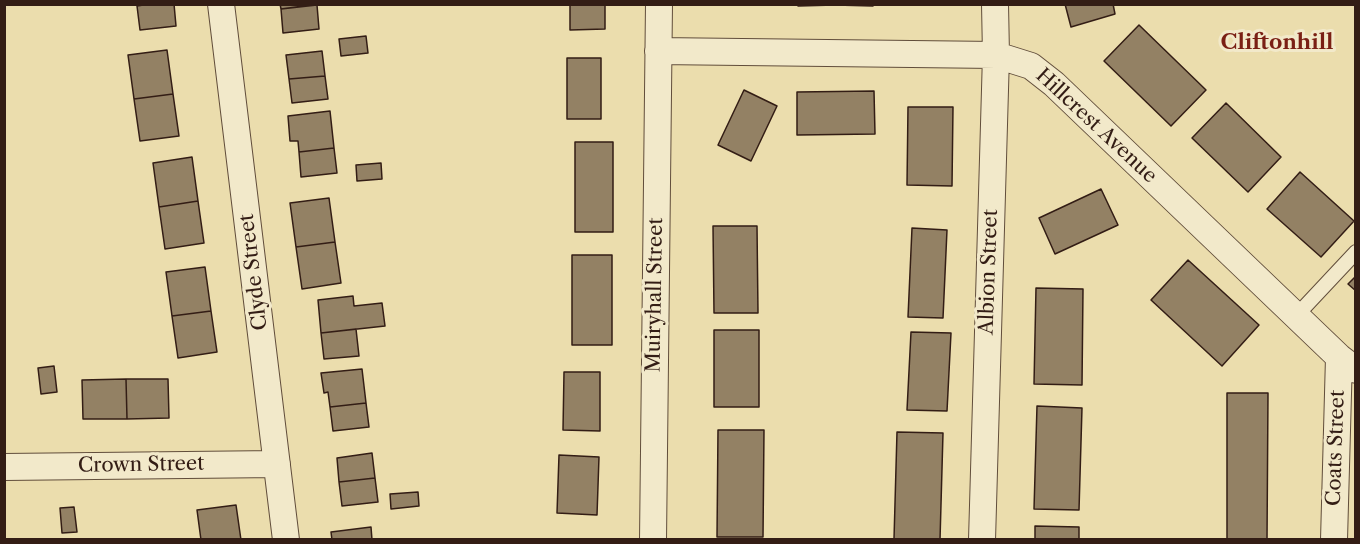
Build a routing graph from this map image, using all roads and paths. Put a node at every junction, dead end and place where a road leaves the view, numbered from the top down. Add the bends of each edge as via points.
1 (221, 4) edge
2 (658, 4) edge
3 (995, 4) edge
4 (658, 51) junction
5 (996, 55) junction
6 (1356, 252) edge
7 (1297, 315) junction
8 (1347, 364) edge
9 (277, 464) junction
10 (4, 467) edge
11 (286, 540) edge
12 (653, 540) edge
13 (982, 540) edge
14 (1334, 540) edge

1 - 9 street, Clyde Street
2 - 4 street, Muiryhall Street
3 - 5 street, Albion Street
4 - 5 street, Hillcrest Avenue
4 - 12 street, Muiryhall Street
5 - 7 street, Hillcrest Avenue via 1031,66 1054,84
5 - 13 street, Albion Street
6 - 7 lane
7 - 8 street, Hillcrest Avenue
8 - 14 street, Coats Street
9 - 10 street, Crown Street
9 - 11 street, Clyde Street

